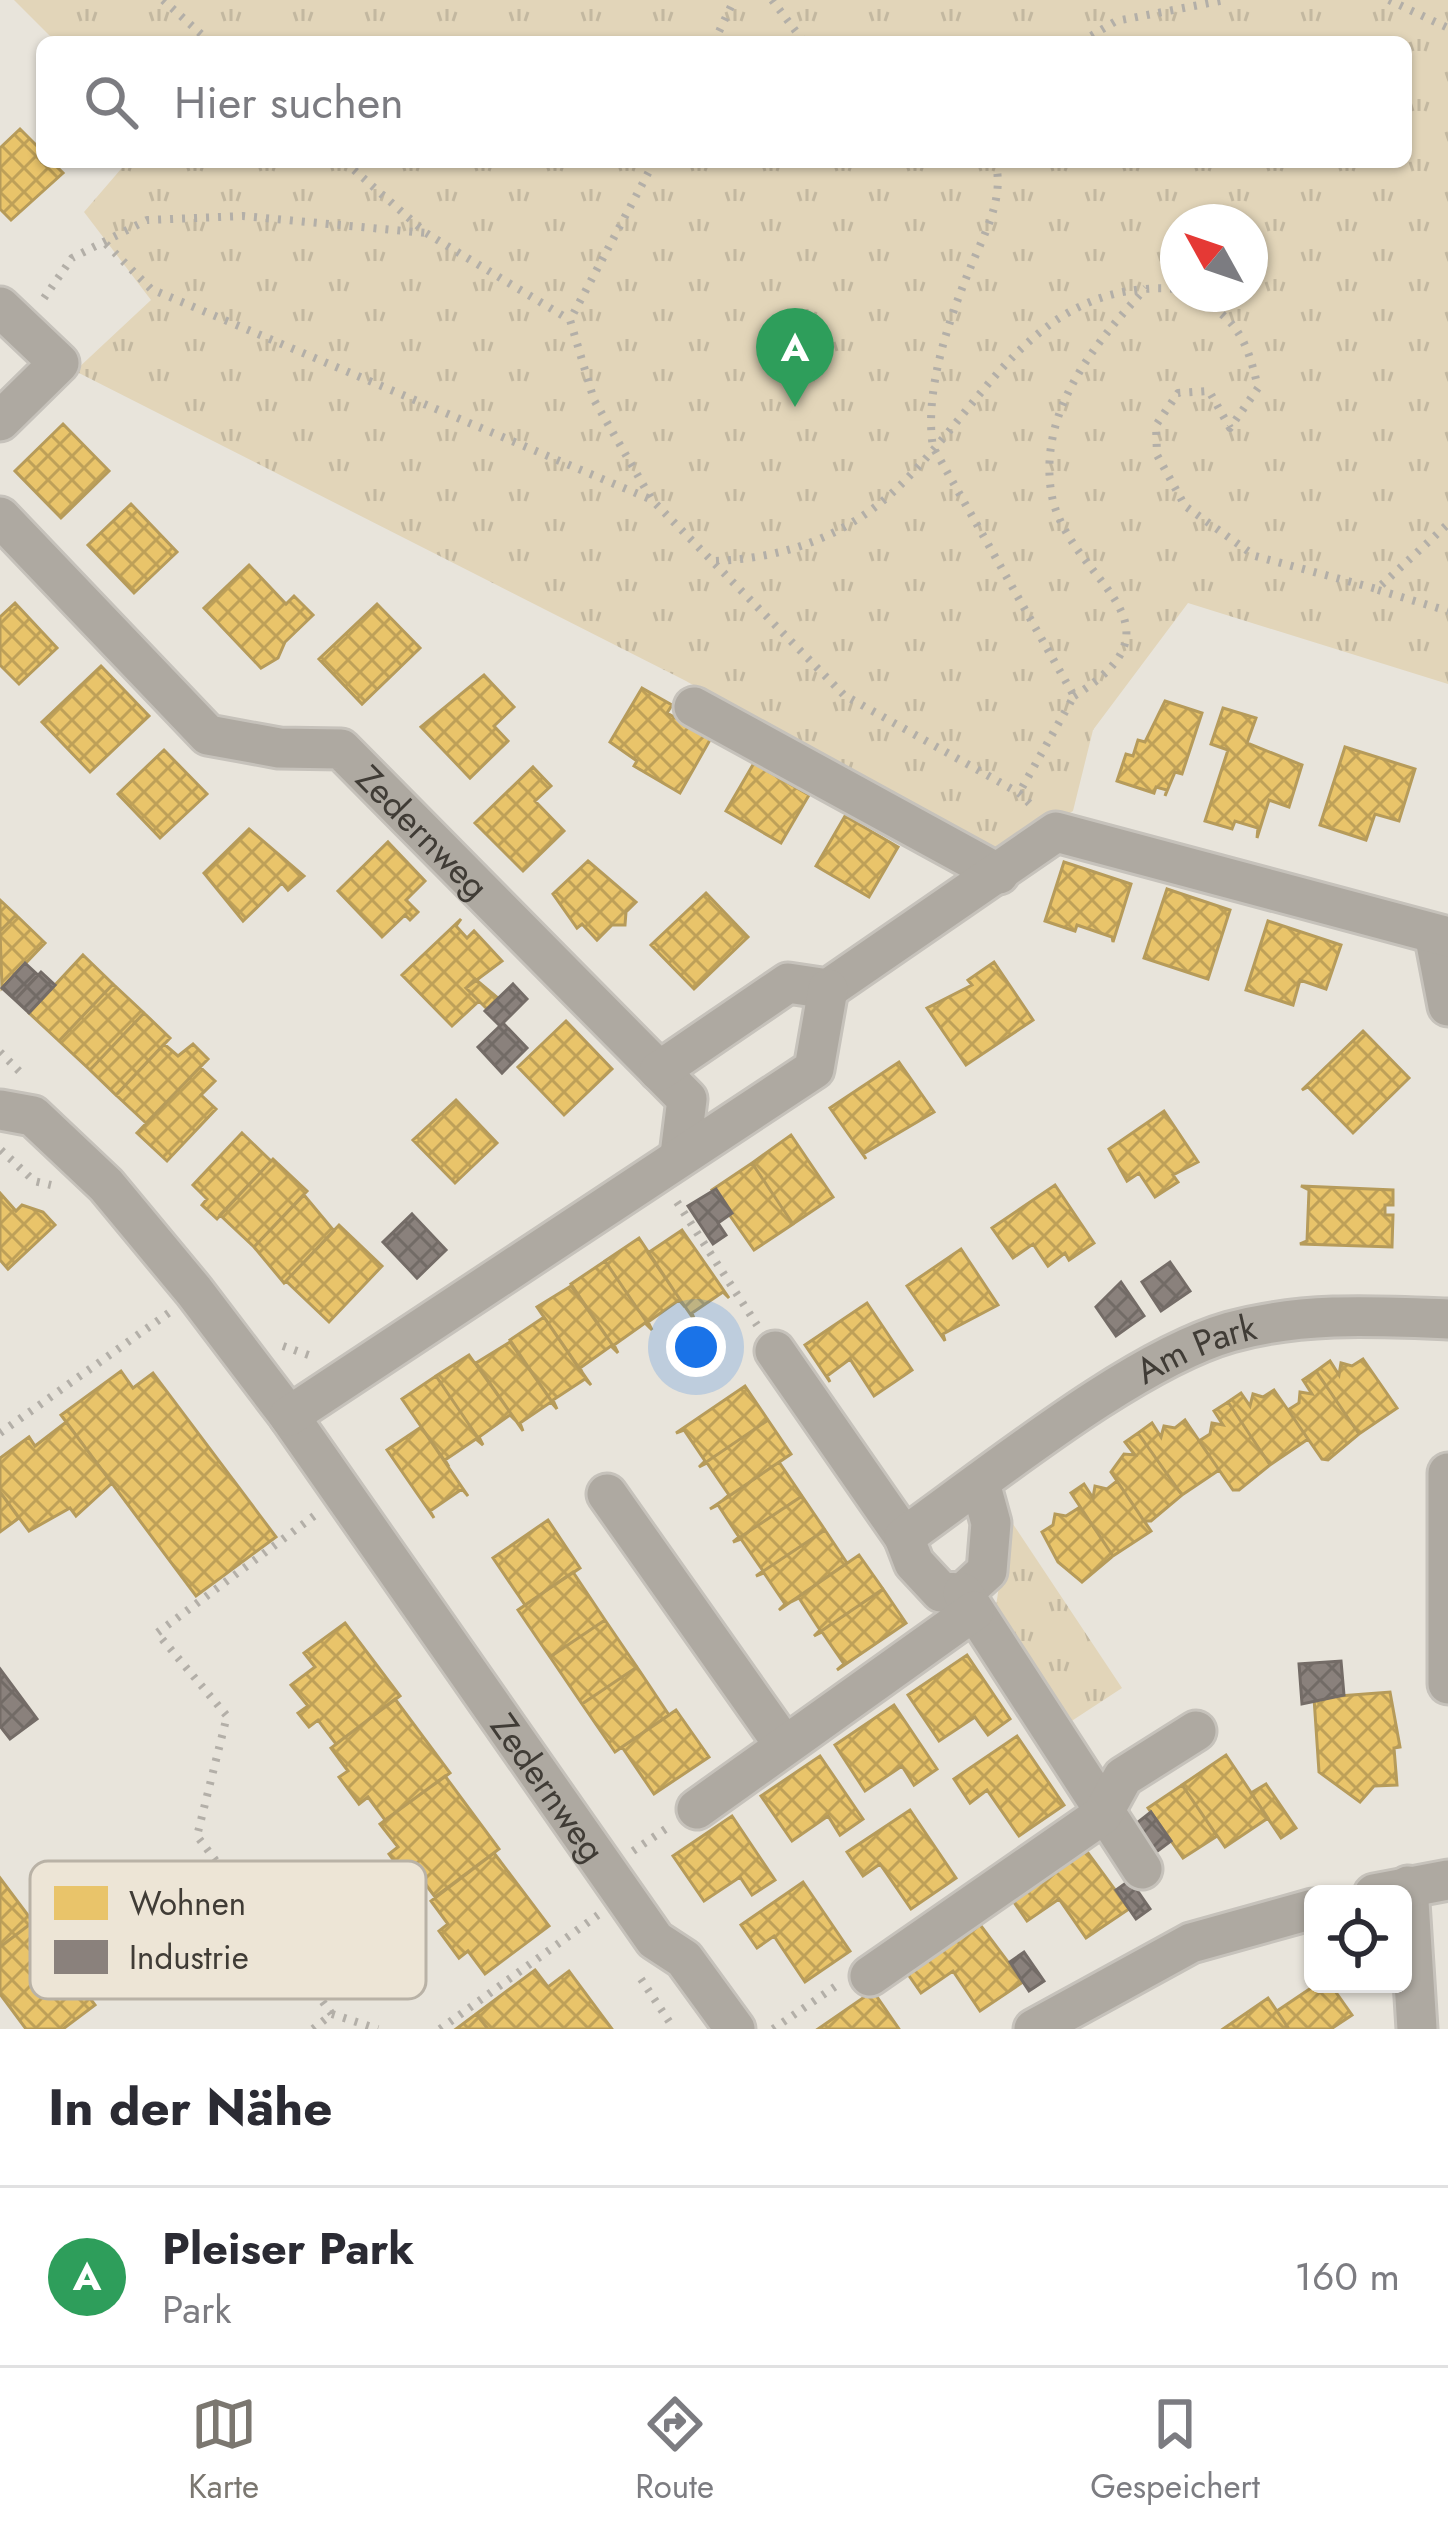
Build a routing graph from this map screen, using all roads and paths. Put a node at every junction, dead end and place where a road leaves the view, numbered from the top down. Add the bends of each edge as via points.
1 (163, 0) edge
2 (734, 0) edge
3 (772, 0) edge
4 (1225, 0) edge
5 (1390, 0) edge
6 (1447, 26) edge
7 (203, 36) edge
8 (717, 36) edge
9 (799, 36) edge
10 (1091, 36) edge
11 (352, 168) edge
12 (651, 168) edge
13 (994, 168) edge
14 (426, 233) junction
15 (106, 244) junction
16 (1147, 287) junction
17 (1160, 288) edge
18 (1221, 312) edge
19 (11, 318) edge
20 (570, 320) junction
21 (0, 421) edge
22 (933, 447) junction
23 (652, 500) junction
24 (0, 517) edge
25 (1448, 524) edge
26 (714, 561) junction
27 (1377, 589) junction
28 (1448, 611) edge
29 (1074, 696) junction
30 (694, 707) dead end
31 (1019, 793) junction
32 (1056, 832) junction
33 (999, 874) junction
34 (1442, 938) edge
35 (828, 989) junction
36 (1448, 1006) edge
37 (659, 1071) junction
38 (0, 1110) edge
39 (668, 1162) junction
40 (194, 1291) junction
41 (1448, 1318) edge
42 (775, 1351) joint
43 (290, 1416) junction
44 (0, 1433) edge
45 (1448, 1473) edge
46 (980, 1483) junction
47 (344, 1494) junction
48 (607, 1494) dead end
49 (904, 1537) junction
50 (968, 1602) junction
51 (1448, 1684) edge
52 (1196, 1731) dead end
53 (784, 1744) junction
54 (697, 1809) joint
55 (1102, 1815) junction
56 (217, 1861) edge
57 (1142, 1870) dead end
58 (1448, 1880) edge
59 (612, 1881) junction
60 (1412, 1886) edge
61 (1304, 1911) edge
62 (870, 1976) joint
63 (1410, 1993) edge
64 (321, 1999) edge
65 (332, 2014) junction
66 (313, 2029) edge
67 (378, 2029) edge
68 (440, 2029) edge
69 (735, 2029) edge
70 (772, 2029) edge
71 (1034, 2029) edge
72 (1417, 2029) edge

1 - 7 path
2 - 8 path
3 - 9 path
4 - 10 path via 1116,21
5 - 6 path
11 - 14 path
12 - 20 path
13 - 22 path via 988,226 945,345 929,422
14 - 15 path via 243,216 147,220
14 - 20 path
15 - 19 path via 72,258
15 - 23 path via 151,289
16 - 17 path
16 - 22 path via 1063,311 995,371
16 - 29 path via 1094,344 1063,403 1050,459 1066,532 1128,615 1126,646 1100,680
18 - 27 path via 1247,340 1258,388 1230,428 1209,391 1178,393 1156,424 1169,481 1185,506 1255,556
19 - 21 street via 59,363
20 - 23 path via 594,400
22 - 26 path via 892,493 814,544
22 - 29 path
23 - 26 path
24 - 37 street, Zedernweg via 208,736 341,749
25 - 27 path
26 - 31 path via 844,695
27 - 28 path
29 - 31 path
30 - 33 street
31 - 32 path
32 - 33 street
32 - 34 street
33 - 35 street
34 - 36 street
35 - 37 street via 788,982
35 - 39 street via 814,1069
37 - 39 street, Zedernweg via 687,1099
38 - 40 street, Zedernweg via 33,1116 106,1186
39 - 42 path
39 - 43 street
40 - 43 street, Zedernweg
40 - 44 path
41 - 46 street, Am Park via 1331,1314 1228,1333 1150,1370
42 - 49 street
43 - 47 street, Zedernweg
45 - 51 street
46 - 49 street, Am Park
46 - 50 street via 991,1523 987,1571
47 - 56 path via 157,1633 227,1716 197,1835
47 - 59 street, Zedernweg
48 - 53 street
49 - 50 street via 914,1563 941,1592
50 - 53 street
50 - 55 street via 1089,1783
52 - 55 street via 1123,1778
53 - 54 street
54 - 59 path
55 - 57 street
55 - 62 street
58 - 60 street
59 - 68 path
59 - 69 street, Zedernweg
61 - 71 street via 1190,1942
62 - 70 path via 846,1980
63 - 72 street
64 - 65 path
65 - 66 path
65 - 67 path

